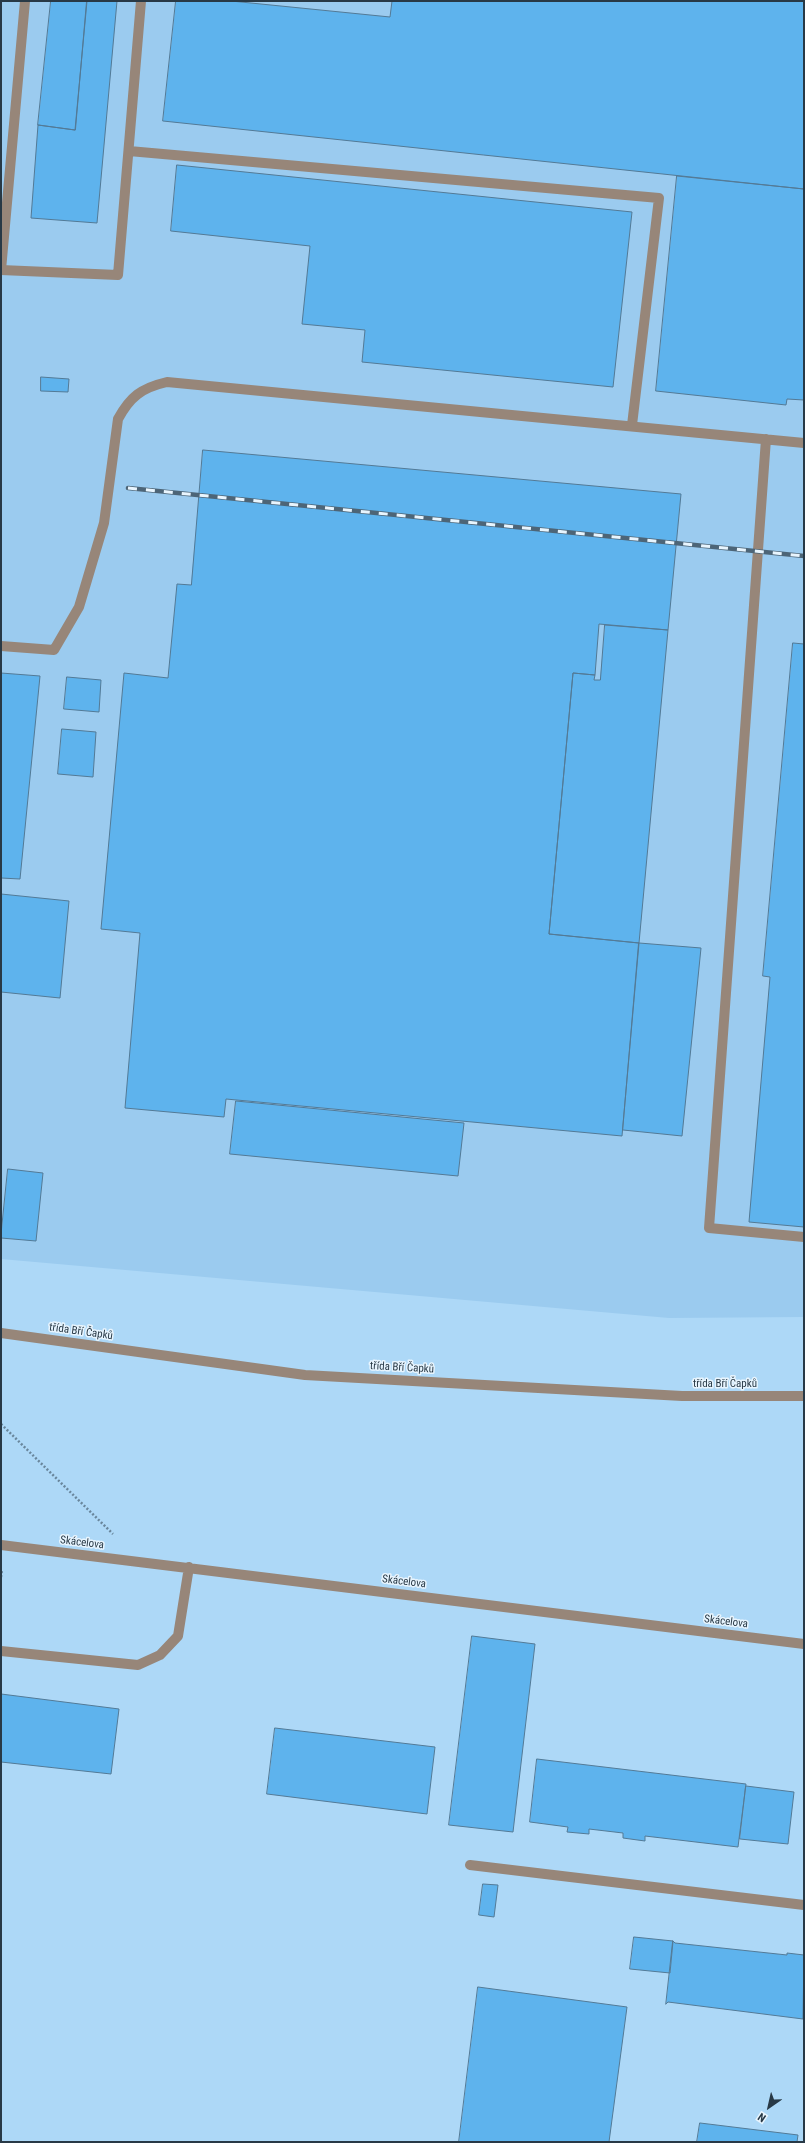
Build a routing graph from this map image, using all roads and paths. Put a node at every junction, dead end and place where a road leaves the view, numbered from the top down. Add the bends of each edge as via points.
1 (25, 1) edge
2 (141, 1) edge
3 (128, 151) junction
4 (1, 270) edge
5 (632, 426) junction
6 (766, 439) junction
7 (804, 443) edge
8 (1, 646) edge
9 (804, 1237) edge
10 (1, 1334) edge
11 (804, 1396) edge
12 (1, 1424) edge
13 (1, 1545) edge
14 (140, 1561) junction
15 (190, 1567) junction
16 (804, 1644) edge
17 (1, 1651) edge
18 (470, 1864) dead end
19 (804, 1905) edge

1 - 4 street
2 - 3 street
3 - 4 street via 118,276
3 - 5 street via 659,198
5 - 6 street
5 - 8 street via 167,382 150,386 125,405 118,419 104,523 79,607 54,650
6 - 7 street
6 - 9 street via 709,1228
10 - 11 street, třída Bří Čapků via 306,1375 682,1396
12 - 14 path
13 - 14 street, Skácelova
14 - 15 street, Skácelova
15 - 16 street, Skácelova
15 - 17 street via 178,1636 160,1655 138,1665
18 - 19 street

